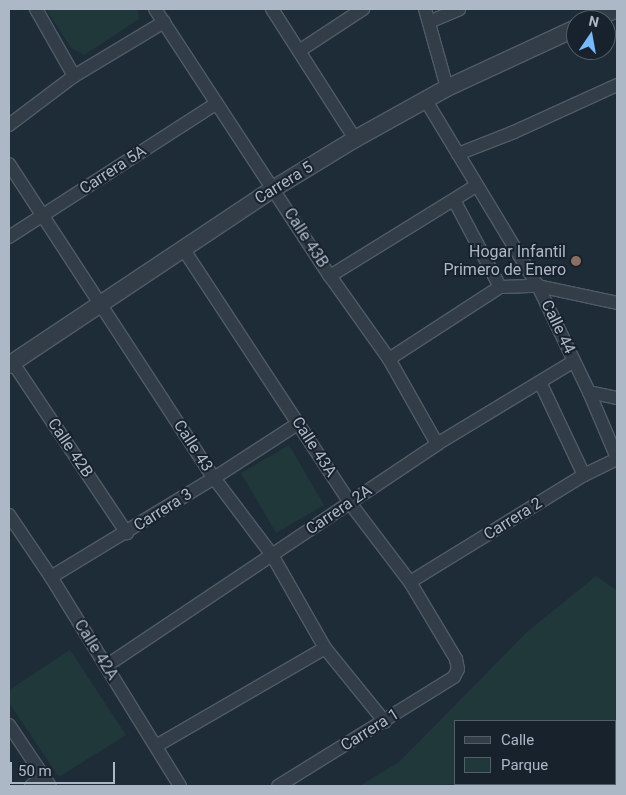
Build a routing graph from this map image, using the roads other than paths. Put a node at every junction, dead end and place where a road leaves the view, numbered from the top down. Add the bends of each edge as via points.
1 (36, 9) edge
2 (155, 9) edge
3 (272, 9) edge
4 (363, 9) edge
5 (425, 9) edge
6 (459, 9) edge
7 (164, 22) junction
8 (429, 22) junction
9 (566, 33) edge
10 (299, 51) junction
11 (74, 76) junction
12 (617, 85) edge
13 (447, 88) junction
14 (425, 99) junction
15 (217, 103) junction
16 (9, 125) edge
17 (355, 138) junction
18 (458, 154) junction
19 (9, 164) edge
20 (476, 186) junction
21 (273, 188) junction
22 (454, 200) junction
23 (42, 216) junction
24 (9, 237) edge
25 (184, 250) junction
26 (330, 276) junction
27 (538, 286) junction
28 (500, 287) junction
29 (617, 303) edge
30 (101, 305) junction
31 (389, 359) junction
32 (574, 361) junction
33 (11, 364) edge
34 (540, 382) junction
35 (589, 392) junction
36 (617, 398) edge
37 (298, 423) junction
38 (437, 444) junction
39 (617, 458) edge
40 (584, 475) junction
41 (214, 478) junction
42 (350, 503) junction
43 (9, 515) edge
44 (127, 533) junction
45 (272, 555) junction
46 (51, 577) junction
47 (410, 582) junction
48 (325, 648) junction
49 (106, 666) junction
50 (458, 669) joint
51 (385, 722) junction
52 (9, 725) edge
53 (156, 746) junction
54 (47, 781) edge
55 (31, 786) edge
56 (180, 786) edge
57 (278, 786) edge

1 - 11 street
2 - 7 street, Calle 43B
3 - 10 street
4 - 10 street
5 - 8 street
6 - 8 street
7 - 11 street
7 - 15 street, Calle 43B
8 - 13 street
9 - 13 street, Carrera 5
10 - 17 street
11 - 16 street
12 - 18 street
13 - 14 street, Carrera 5
14 - 17 street, Carrera 5
14 - 18 street, Calle 44
15 - 21 street, Calle 43B
15 - 23 street, Carrera 5A
17 - 21 street, Carrera 5
18 - 20 street, Calle 44
19 - 23 street, Calle 43
20 - 22 street
20 - 27 street, Calle 44
21 - 25 street, Carrera 5
21 - 26 street, Calle 43B
22 - 26 street
22 - 28 street
23 - 24 street, Carrera 5A
23 - 30 street, Calle 43
25 - 30 street, Carrera 5
25 - 37 street, Calle 43A
26 - 31 street, Calle 43B
27 - 28 street
27 - 29 street
27 - 32 street, Calle 44
28 - 31 street
30 - 33 street, Carrera 5
30 - 41 street, Calle 43
31 - 38 street, Calle 43B
32 - 34 street, Carrera 2A
32 - 35 street, Calle 44
33 - 44 street, Calle 42B
34 - 38 street, Carrera 2A
34 - 40 street
35 - 36 street
35 - 39 street, Calle 44
37 - 41 street, Carrera 3
37 - 42 street, Calle 43A
38 - 42 street, Carrera 2A
39 - 40 street, Carrera 2
40 - 47 street, Carrera 2
41 - 44 street, Carrera 3
41 - 45 street, Calle 43
42 - 45 street, Carrera 2A
42 - 47 street, Calle 43A
43 - 46 street, Calle 42A
44 - 46 street, Carrera 3
45 - 48 street, Calle 43
45 - 49 street, Carrera 2A
46 - 49 street, Calle 42A
47 - 50 street, Calle 43A via 456,659
48 - 51 street, Calle 43
48 - 53 street
49 - 53 street, Calle 42A
50 - 51 street, Carrera 1 via 454,677
51 - 57 street, Carrera 1
52 - 54 street
53 - 56 street, Calle 42A
54 - 55 street

